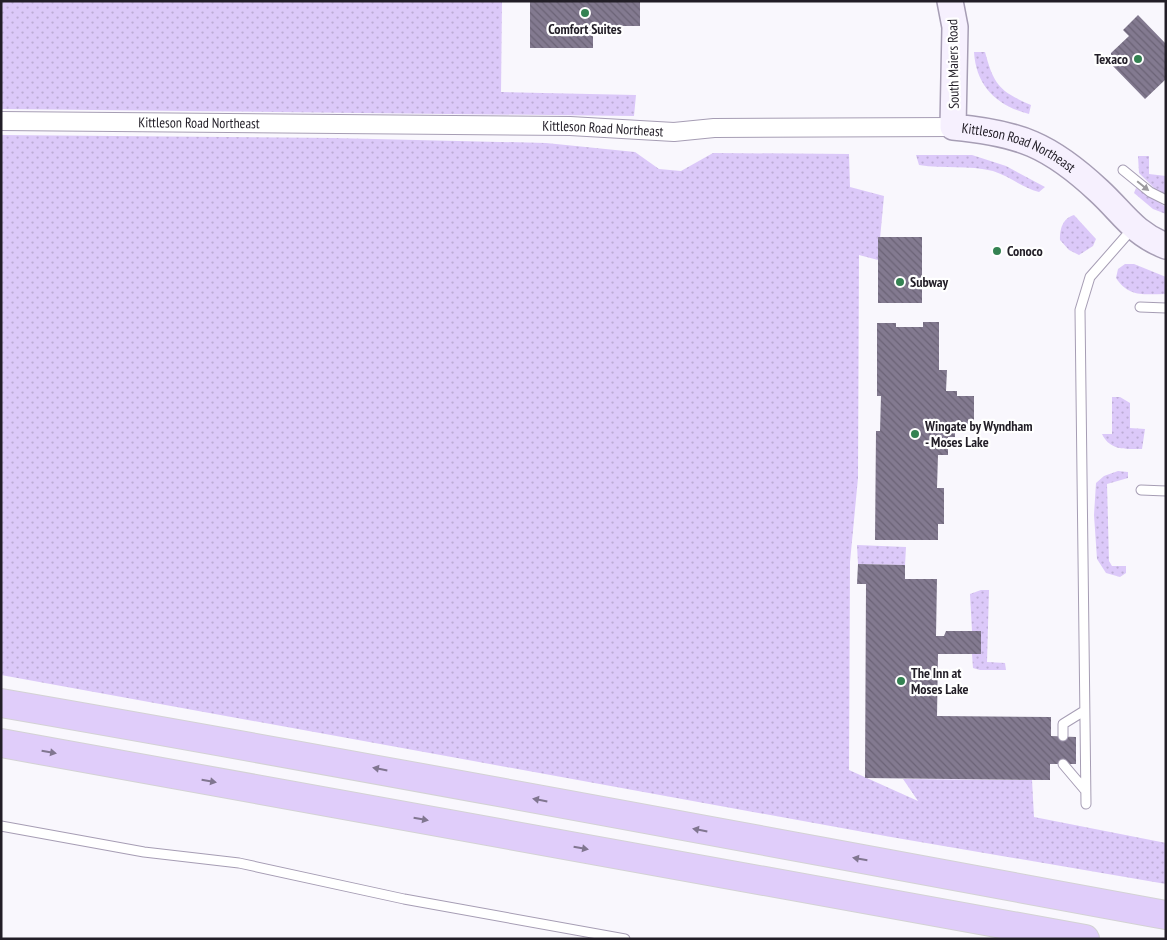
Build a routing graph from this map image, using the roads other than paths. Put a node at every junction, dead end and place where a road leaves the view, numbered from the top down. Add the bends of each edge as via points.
1 (950, 1) edge
2 (1, 120) edge
3 (953, 126) junction
4 (1123, 170) dead end
5 (1166, 200) edge
6 (1133, 228) junction
7 (1166, 246) edge
8 (1140, 307) dead end
9 (1166, 308) edge
10 (1141, 490) dead end
11 (1166, 490) edge
12 (1, 703) edge
13 (1084, 711) junction
14 (1064, 736) dead end
15 (1, 743) edge
16 (1063, 764) dead end
17 (1085, 790) junction
18 (1086, 804) dead end
19 (1, 826) edge
20 (894, 865) junction
21 (882, 902) junction
22 (1166, 905) edge
23 (1166, 915) edge
24 (625, 939) edge
25 (1033, 939) edge
26 (1085, 939) edge

1 - 3 street, South Maiers Road via 955,27
2 - 3 street, Kittleson Road Northeast via 570,126 674,132 714,128
3 - 6 street, Kittleson Road Northeast via 992,130 1018,137 1058,156 1100,192
4 -> 5 lane via 1150,192
6 - 7 street, Kittleson Road Northeast
6 - 13 lane via 1090,277 1080,310 1084,456
8 - 9 lane
10 - 11 lane
20 -> 12 highway via 334,760
13 - 14 lane via 1063,724
13 - 17 lane
15 -> 21 highway
16 - 17 lane
17 - 18 lane
19 - 24 lane via 144,852 239,863 404,899
20 - 22 highway
20 - 23 highway
21 - 25 highway
21 - 26 highway

